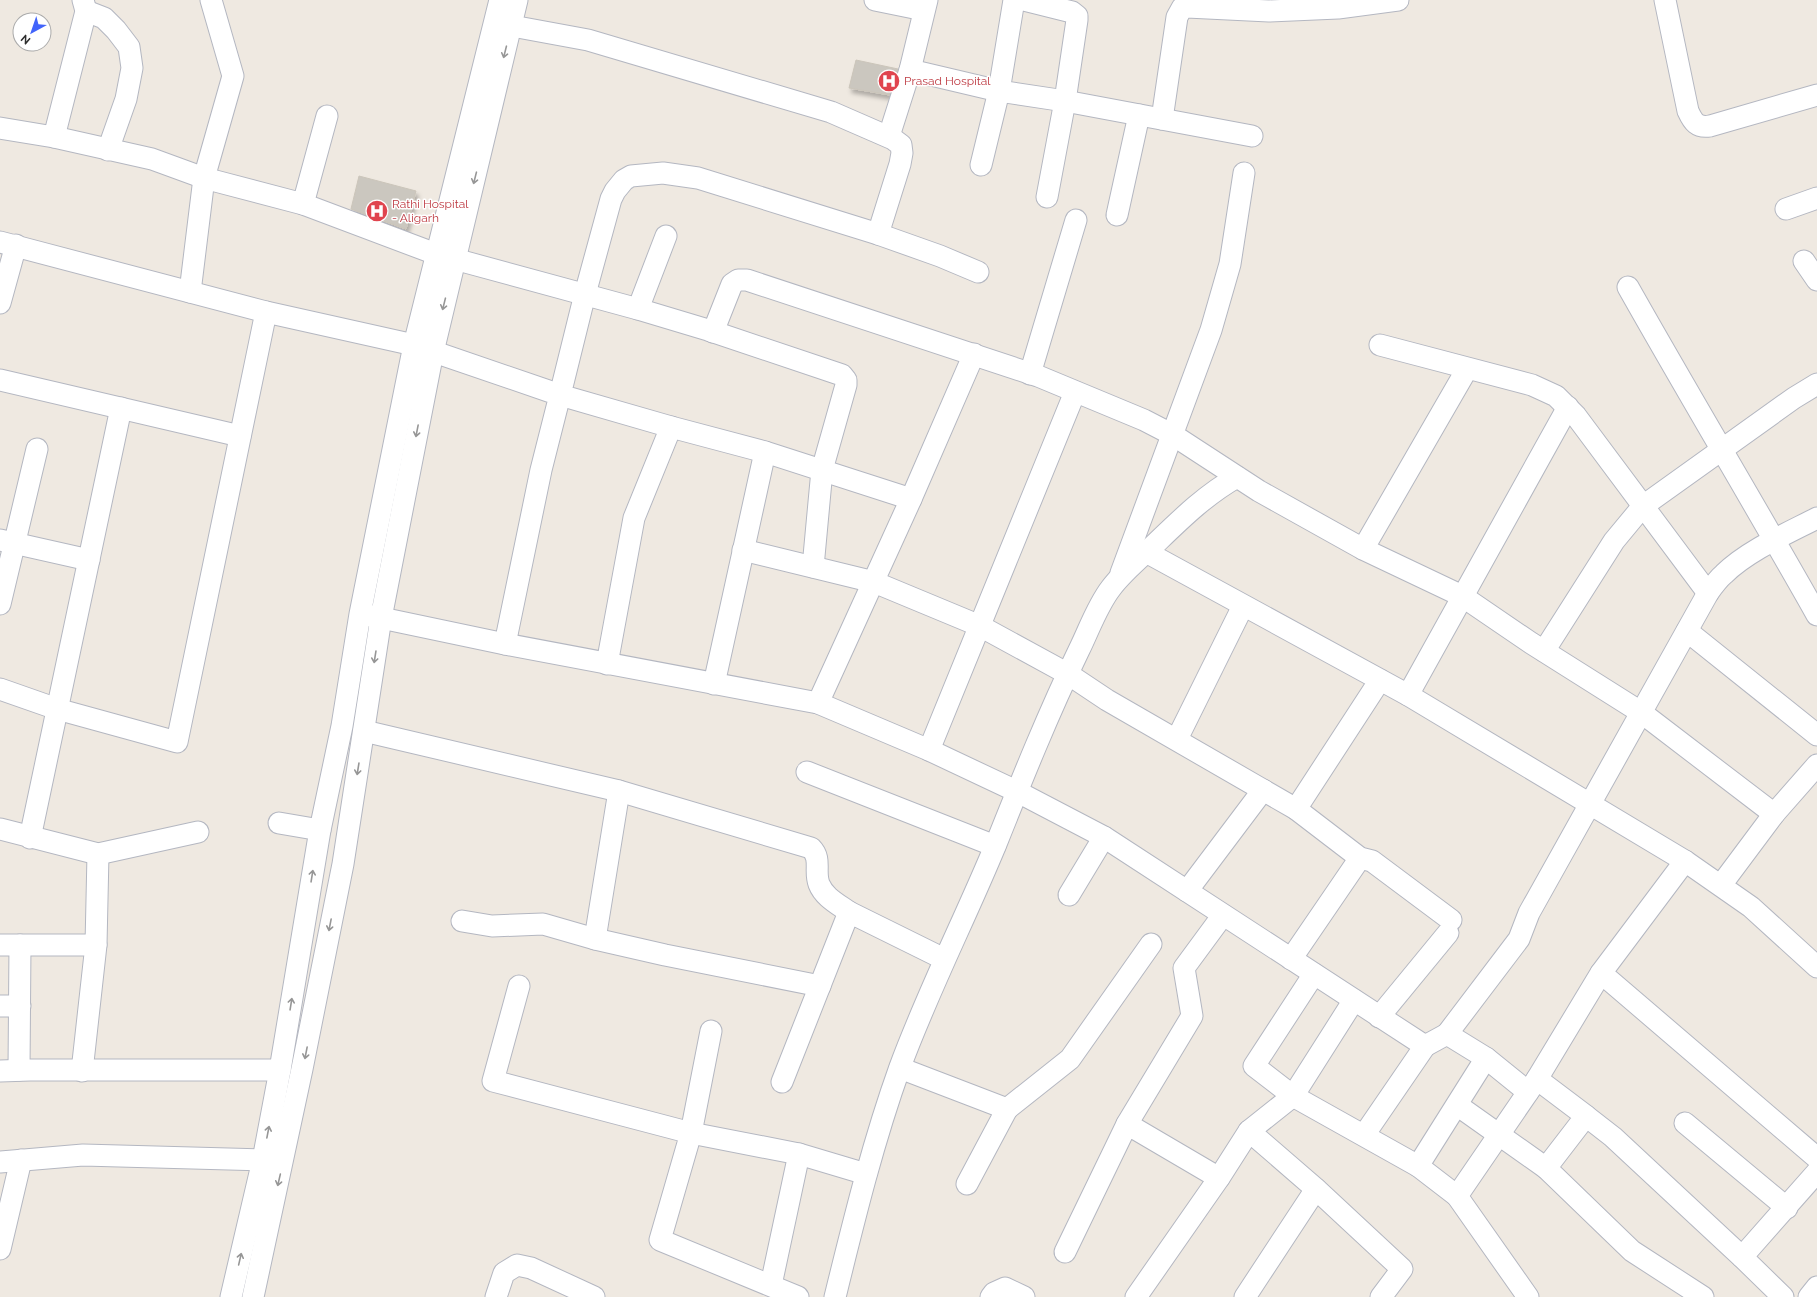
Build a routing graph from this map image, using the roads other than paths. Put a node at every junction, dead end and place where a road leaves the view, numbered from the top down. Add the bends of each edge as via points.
1 (211, 0) edge
2 (500, 0) edge
3 (517, 0) edge
4 (875, 0) edge
5 (1014, 0) edge
6 (1024, 0) edge
7 (1398, 0) edge
8 (1664, 0) edge
9 (84, 5) edge
10 (926, 5) edge
11 (1243, 5) edge
12 (512, 26) junction
13 (910, 70) junction
14 (999, 91) junction
15 (1817, 95) edge
16 (1065, 101) junction
17 (1139, 115) junction
18 (327, 116) dead end
19 (1162, 119) junction
20 (0, 128) edge
21 (889, 136) junction
22 (1252, 136) dead end
23 (54, 137) junction
24 (108, 150) junction
25 (981, 165) dead end
26 (1244, 173) dead end
27 (204, 178) junction
28 (1047, 197) dead end
29 (1817, 198) edge
30 (303, 204) junction
31 (1786, 209) dead end
32 (1117, 215) dead end
33 (1076, 220) dead end
34 (878, 234) junction
35 (666, 236) dead end
36 (8, 244) edge
37 (436, 254) junction
38 (455, 260) junction
39 (1804, 261) dead end
40 (978, 272) dead end
41 (1817, 280) edge
42 (1628, 287) dead end
43 (190, 292) junction
44 (585, 294) junction
45 (0, 303) edge
46 (638, 309) junction
47 (266, 312) junction
48 (713, 332) junction
49 (1380, 345) dead end
50 (423, 348) junction
51 (974, 354) junction
52 (1467, 369) junction
53 (1030, 374) junction
54 (0, 380) edge
55 (1817, 384) edge
56 (1075, 392) junction
57 (560, 395) junction
58 (1568, 407) junction
59 (121, 408) junction
60 (671, 427) junction
61 (1173, 434) junction
62 (240, 436) junction
63 (37, 449) dead end
64 (1721, 451) junction
65 (765, 452) junction
66 (822, 470) junction
67 (1237, 477) junction
68 (911, 499) junction
69 (1643, 506) junction
70 (1817, 518) edge
71 (1775, 540) junction
72 (7, 541) edge
73 (1363, 549) junction
74 (743, 550) junction
75 (1146, 552) junction
76 (89, 560) junction
77 (813, 567) junction
78 (1120, 577) junction
79 (874, 582) junction
80 (1708, 592) junction
81 (1462, 596) junction
82 (0, 604) edge
83 (1243, 606) junction
84 (360, 614) junction
85 (1817, 615) edge
86 (381, 618) junction
87 (980, 626) junction
88 (1687, 631) junction
89 (504, 644) junction
90 (1544, 651) junction
91 (607, 664) junction
92 (1068, 674) junction
93 (1380, 680) junction
94 (714, 684) junction
95 (0, 689) edge
96 (1408, 695) junction
97 (818, 703) junction
98 (57, 709) junction
99 (1642, 713) junction
100 (364, 731) junction
101 (1817, 735) edge
102 (1177, 739) junction
103 (929, 750) junction
104 (1817, 765) edge
105 (807, 772) dead end
106 (1263, 790) junction
107 (619, 791) junction
108 (1016, 791) junction
109 (1588, 804) junction
110 (1296, 809) junction
111 (1774, 814) junction
112 (279, 823) dead end
113 (0, 829) edge
114 (320, 830) junction
115 (198, 832) dead end
116 (30, 838) junction
117 (1104, 838) junction
118 (995, 846) junction
119 (98, 854) junction
120 (1360, 858) junction
121 (1685, 861) junction
122 (1721, 885) junction
123 (1187, 891) junction
124 (1069, 895) dead end
125 (849, 912) junction
126 (1223, 914) junction
127 (462, 921) dead end
128 (595, 939) junction
129 (1151, 944) dead end
130 (10, 945) edge
131 (96, 945) junction
132 (944, 959) junction
133 (1291, 959) junction
134 (1817, 967) edge
135 (1601, 973) junction
136 (1314, 974) junction
137 (519, 986) dead end
138 (820, 986) junction
139 (1354, 1000) junction
140 (10, 1006) edge
141 (1379, 1017) junction
142 (711, 1031) dead end
143 (1447, 1034) junction
144 (1425, 1046) junction
145 (1486, 1058) junction
146 (900, 1068) junction
147 (280, 1070) junction
148 (9, 1071) edge
149 (82, 1071) junction
150 (782, 1082) dead end
151 (1533, 1085) junction
152 (1293, 1096) junction
153 (1457, 1105) junction
154 (1007, 1109) junction
155 (1586, 1116) junction
156 (1686, 1123) dead end
157 (1127, 1124) junction
158 (1248, 1131) junction
159 (692, 1133) junction
160 (1500, 1134) junction
161 (1364, 1135) junction
162 (799, 1154) junction
163 (1817, 1158) edge
164 (21, 1160) junction
165 (263, 1160) junction
166 (0, 1162) edge
167 (1418, 1166) junction
168 (1546, 1168) junction
169 (1817, 1172) edge
170 (866, 1174) junction
171 (1218, 1178) junction
172 (967, 1184) dead end
173 (1316, 1189) junction
174 (1457, 1196) junction
175 (1787, 1208) junction
176 (0, 1249) edge
177 (1065, 1252) dead end
178 (1742, 1257) junction
179 (772, 1285) junction
180 (1817, 1286) edge
181 (231, 1297) edge
182 (253, 1297) edge
183 (496, 1297) edge
184 (594, 1297) edge
185 (798, 1297) edge
186 (835, 1297) edge
187 (991, 1297) edge
188 (1024, 1297) edge
189 (1136, 1297) edge
190 (1245, 1297) edge
191 (1381, 1297) edge
192 (1528, 1297) edge
193 (1703, 1297) edge
194 (1783, 1297) edge
195 (1809, 1297) edge

1 - 27 street via 233,76
2 - 37 street
3 - 12 street
4 - 10 street
5 - 14 street
6 - 16 street via 1072,12 1077,16
7 - 11 street via 1338,8 1269,11
8 - 15 street via 1688,110 1696,125 1710,126
9 - 23 street
9 - 24 street via 104,18 129,47 132,68 126,99
10 - 13 street
11 - 19 street via 1180,9
12 - 21 street via 588,40 831,112
12 -> 38 street
13 - 14 street
13 - 21 street
14 - 16 street
14 - 25 street
16 - 17 street
16 - 28 street
17 - 19 street
17 - 32 street
18 - 30 street
19 - 22 street
20 - 23 street
21 - 34 street via 901,145 902,153
23 - 24 street
24 - 27 street via 152,159
26 - 61 street via 1230,264 1211,330
27 - 30 street
27 - 43 street
29 - 31 street
30 - 37 street
33 - 53 street
34 - 40 street
34 - 44 street via 698,178 663,173 640,174 624,180 611,199
35 - 46 street
36 - 43 street
36 - 45 street
37 - 38 street
37 - 50 street
38 - 44 street
38 -> 50 street
39 - 41 street
42 - 64 street
43 - 47 street
44 - 46 street
44 - 57 street
46 - 48 street
47 - 50 street
47 - 62 street
48 - 51 street via 731,286 735,281 742,279
48 - 66 street via 842,375 846,380
49 - 52 street
50 - 57 street
50 - 84 street
50 -> 86 street
51 - 53 street
51 - 68 street
52 - 58 street via 1532,385 1556,396
52 - 73 street
53 - 56 street
54 - 59 street
55 - 64 street
56 - 61 street
56 - 87 street
57 - 60 street
57 - 89 street via 541,470
58 - 69 street
58 - 81 street
59 - 62 street
59 - 76 street
60 - 65 street
60 - 91 street via 634,518
61 - 67 street
61 - 78 street
62 - 98 street via 178,742
63 - 72 street
64 - 69 street
64 - 71 street
65 - 66 street
65 - 74 street
66 - 68 street
66 - 77 street
67 - 73 street
67 - 75 street via 1204,499
68 - 79 street
69 - 80 street
69 - 90 street via 1614,541
70 - 71 street
71 - 80 street via 1734,566
71 - 85 street
72 - 76 street
72 - 82 street
73 - 81 street
74 - 77 street
74 - 94 street
75 - 78 street
75 - 83 street
76 - 98 street
77 - 79 street
78 - 92 street via 1110,589
79 - 87 street
79 - 97 street
80 - 88 street
81 - 90 street
81 - 96 street
83 - 93 street
83 - 102 street
84 - 86 street
84 - 114 street via 342,726
86 - 89 street
86 -> 100 street
87 - 92 street
87 - 103 street
88 - 99 street
88 - 101 street
89 - 91 street
90 - 99 street
91 - 94 street
92 - 102 street via 1107,700
92 - 108 street
93 - 96 street
93 - 110 street
94 - 97 street
95 - 98 street
96 - 109 street
97 - 103 street
98 - 116 street
99 - 109 street
99 - 111 street
100 - 107 street
100 -> 182 street via 340,879
102 - 106 street
103 - 108 street
104 - 111 street
105 - 118 street
106 - 110 street
106 - 123 street
107 - 125 street via 811,848 818,860 818,883 824,893
107 - 128 street
108 - 117 street
108 - 118 street
109 - 121 street
109 - 143 street via 1529,913 1519,939
110 - 120 street
111 - 122 street
112 - 114 street
113 - 116 street
147 -> 114 street
115 - 119 street
116 - 119 street
117 - 123 street
117 - 124 street
118 - 132 street
119 - 131 street
120 - 133 street
120 - 141 street via 1372,861 1450,926
121 - 122 street
121 - 135 street
122 - 134 street via 1751,907
123 - 126 street
125 - 132 street
125 - 138 street
126 - 133 street
126 - 157 street via 1184,968 1192,1016
127 - 128 street via 492,926 542,924
128 - 138 street
129 - 154 street via 1070,1058
130 - 131 street
130 - 140 street
131 - 149 street
132 - 146 street
133 - 136 street
135 - 151 street
135 - 163 street
136 - 139 street
136 - 152 street via 1254,1066
137 - 159 street via 494,1081
138 - 150 street
139 - 141 street
139 - 152 street
140 - 148 street
141 - 144 street
142 - 159 street
143 - 144 street
143 - 145 street
144 - 161 street
145 - 151 street
145 - 153 street
146 - 154 street
146 - 170 street
147 - 149 street
165 -> 147 street
148 - 149 street
151 - 155 street
151 - 160 street
152 - 158 street
152 - 161 street
153 - 160 street
153 - 167 street
154 - 172 street
155 - 168 street
155 - 178 street via 1613,1137
156 - 175 street
157 - 171 street
157 - 177 street
158 - 171 street
158 - 173 street
159 - 162 street
159 - 179 street via 660,1240
160 - 168 street
160 - 174 street
161 - 167 street
162 - 170 street
162 - 179 street
164 - 165 street via 83,1155
164 - 166 street
164 - 176 street
181 -> 165 street
167 - 174 street
168 - 193 street via 1632,1251
169 - 175 street
170 - 186 street
171 - 189 street
173 - 190 street
173 - 191 street via 1402,1269
174 - 192 street
175 - 178 street
178 - 194 street
179 - 185 street
180 - 195 street
183 - 184 street via 504,1273 517,1265 531,1268
187 - 188 street via 1005,1288

